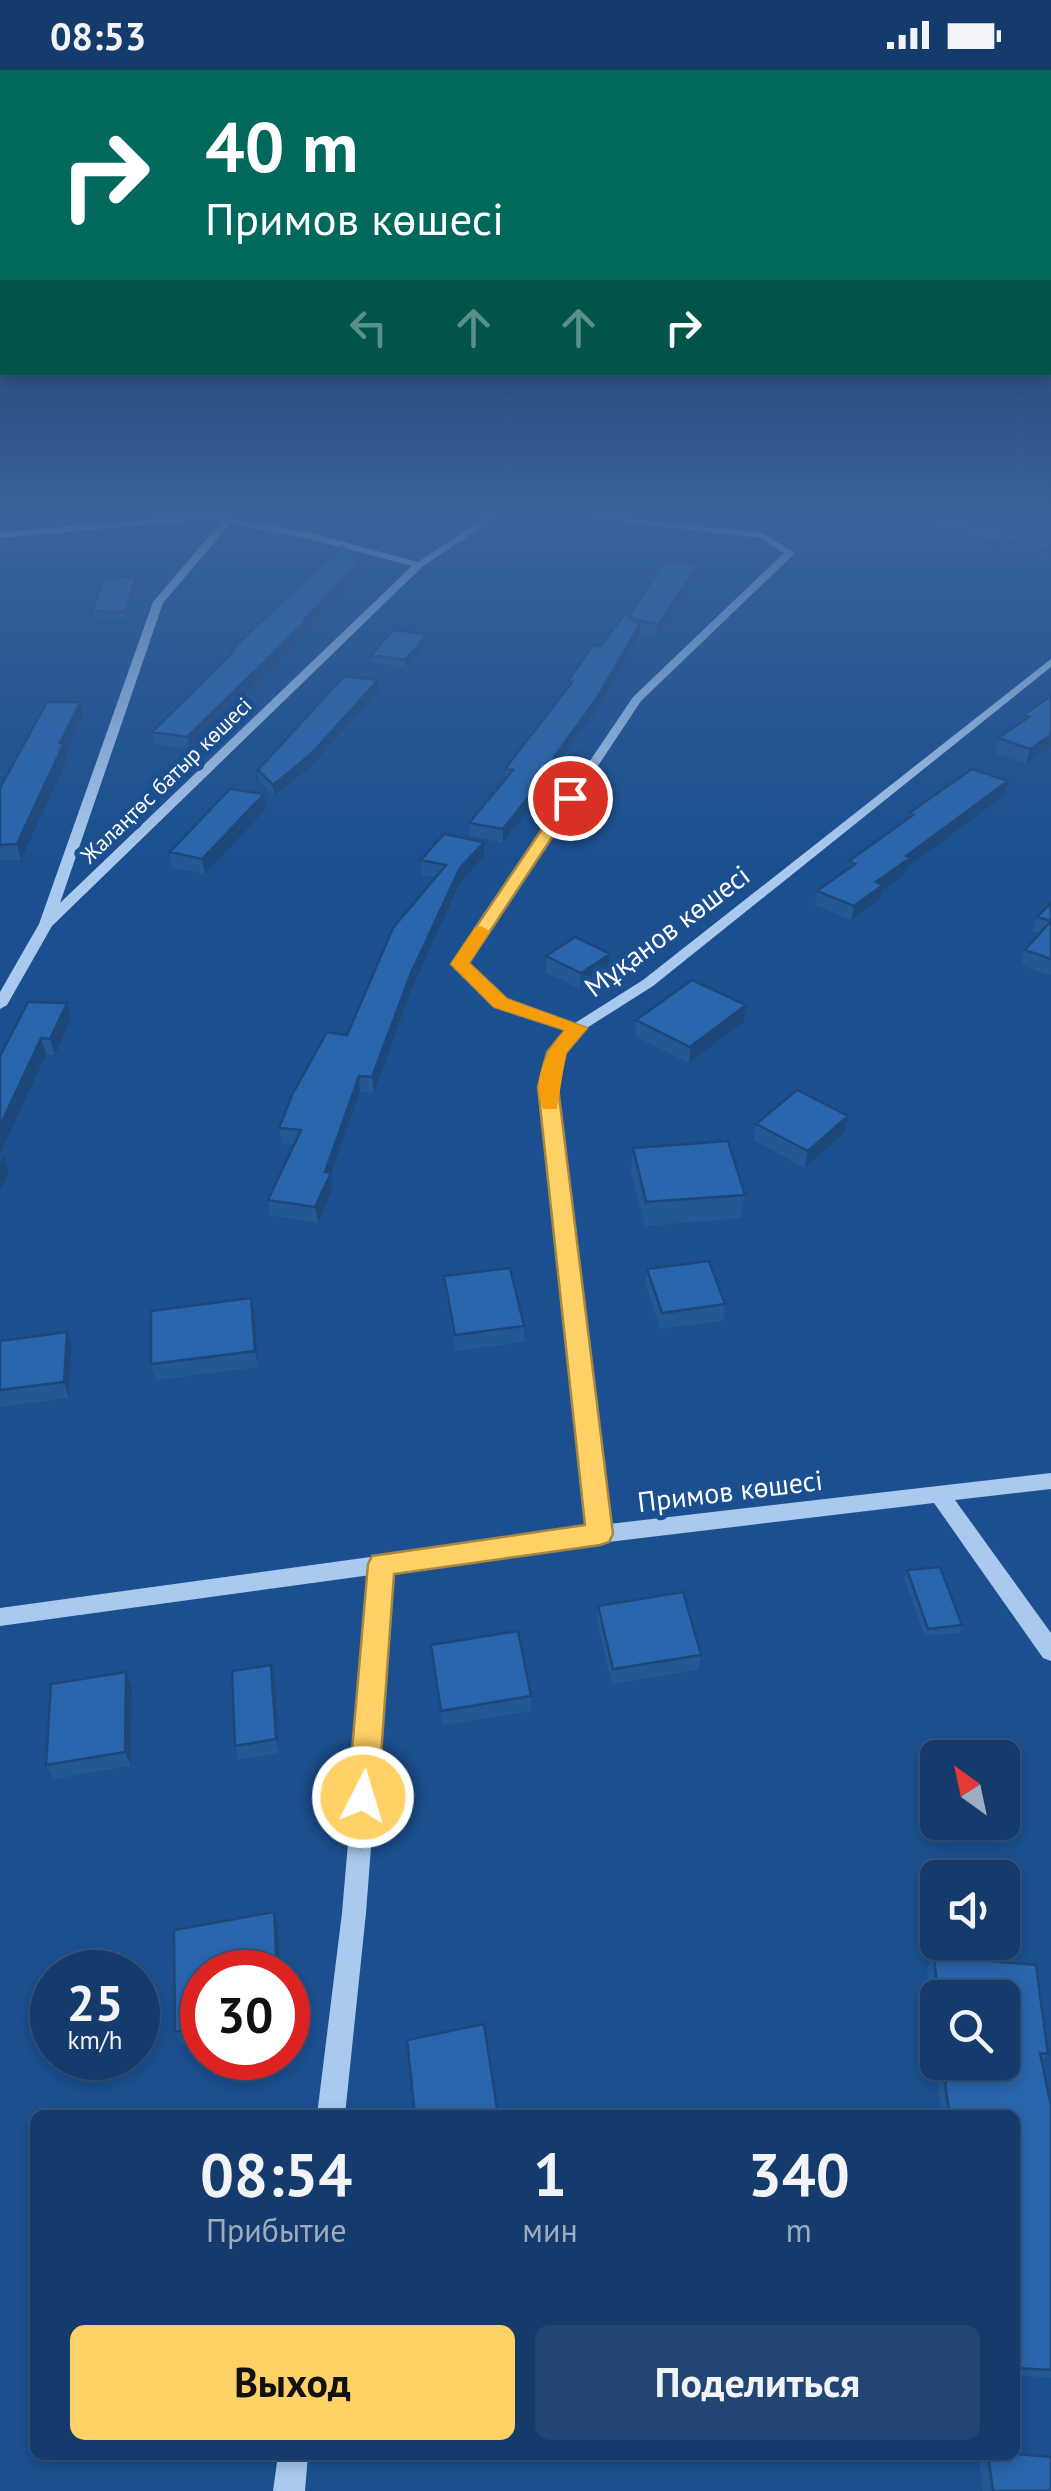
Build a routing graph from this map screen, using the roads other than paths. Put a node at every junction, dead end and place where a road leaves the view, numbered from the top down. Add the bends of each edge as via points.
1 (150, 626) edge
2 (356, 626) edge
3 (714, 626) edge
4 (1051, 662) edge
5 (46, 924) junction
6 (0, 1005) edge
7 (577, 1028) junction
8 (1051, 1480) edge
9 (939, 1494) junction
10 (600, 1534) junction
11 (382, 1564) junction
12 (0, 1616) edge
13 (1051, 1651) edge
14 (332, 2110) edge
15 (292, 2460) edge
16 (289, 2491) edge

1 - 5 street, Жалаңтөс батыр көшесі
2 - 5 street, Жалаңтөс батыр көшесі
3 - 7 street via 637,700 460,964 500,1003
4 - 7 street, Мұқанов көшесі via 648,983
5 - 6 street, Жалаңтөс батыр көшесі
7 - 10 street, Мұқанов көшесі via 556,1052 548,1087
8 - 9 street, Примов көшесі
9 - 10 street, Примов көшесі
9 - 13 street
10 - 11 street, Примов көшесі
11 - 12 street, Примов көшесі
11 - 14 street
15 - 16 street

